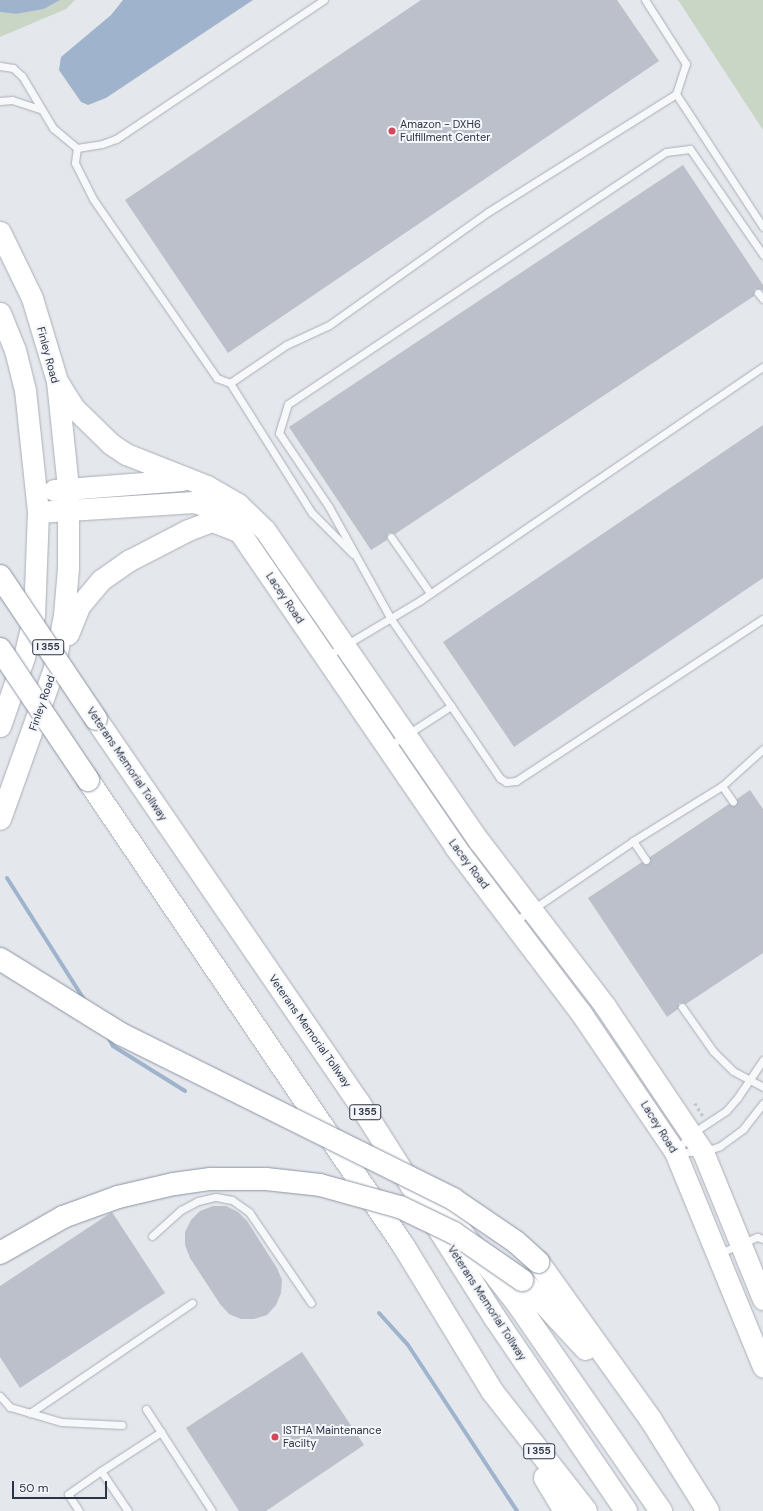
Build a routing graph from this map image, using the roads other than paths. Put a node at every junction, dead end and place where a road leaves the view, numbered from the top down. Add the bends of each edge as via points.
1 (324, 0) edge
2 (645, 0) edge
3 (0, 66) edge
4 (676, 94) junction
5 (0, 100) edge
6 (40, 109) junction
7 (77, 148) junction
8 (763, 227) edge
9 (0, 232) edge
10 (763, 255) edge
11 (758, 293) dead end
12 (763, 299) edge
13 (0, 313) edge
14 (763, 368) edge
15 (57, 381) junction
16 (230, 383) junction
17 (189, 480) junction
18 (68, 488) junction
19 (37, 491) junction
20 (68, 510) junction
21 (38, 512) junction
22 (241, 534) junction
23 (390, 537) dead end
24 (359, 560) junction
25 (0, 576) edge
26 (430, 593) junction
27 (763, 618) edge
28 (391, 619) junction
29 (343, 645) junction
30 (0, 649) edge
31 (325, 658) junction
32 (54, 668) junction
33 (451, 706) junction
34 (0, 726) edge
35 (406, 734) junction
36 (387, 746) junction
37 (763, 749) edge
38 (722, 786) junction
39 (733, 802) dead end
40 (0, 819) edge
41 (633, 841) junction
42 (646, 860) dead end
43 (530, 908) junction
44 (512, 923) junction
45 (0, 959) edge
46 (682, 1007) dead end
47 (763, 1060) edge
48 (750, 1081) junction
49 (763, 1087) edge
50 (359, 1103) junction
51 (763, 1103) edge
52 (690, 1134) junction
53 (675, 1152) junction
54 (703, 1152) junction
55 (152, 1236) dead end
56 (763, 1239) edge
57 (741, 1244) junction
58 (0, 1253) edge
59 (718, 1254) junction
60 (763, 1299) edge
61 (192, 1303) dead end
62 (311, 1303) dead end
63 (763, 1367) edge
64 (492, 1391) junction
65 (0, 1396) edge
66 (146, 1409) dead end
67 (30, 1413) junction
68 (651, 1420) junction
69 (122, 1425) dead end
70 (161, 1432) junction
71 (101, 1471) junction
72 (79, 1511) edge
73 (128, 1511) edge
74 (212, 1511) edge
75 (565, 1511) edge
76 (586, 1511) edge
77 (626, 1511) edge
78 (661, 1511) edge
79 (708, 1511) edge

1 - 7 lane via 116,140
2 - 4 lane via 686,64
3 - 6 lane via 13,68 22,76
4 - 8 lane
4 - 16 lane via 488,212 328,325 286,345
5 - 6 lane via 19,102
6 - 7 lane via 53,128
7 - 16 lane via 75,163 92,199 217,378
9 - 15 main road, Finley Road via 32,298
10 - 24 lane via 690,149 666,152 288,404 279,433 329,507
11 - 12 lane
13 - 19 main road via 15,350 25,390
14 - 26 lane
15 - 17 main road via 74,408 111,444 126,454
15 - 18 main road, Finley Road
16 - 24 lane via 312,513
17 - 18 main road, Lacey Road
17 - 29 main road, Lacey Road via 238,504 265,530
18 - 19 main road, Lacey Road
18 - 20 main road, Finley Road
19 - 21 main road
20 - 21 main road
20 - 22 main road, Lacey Road via 194,502 218,510
20 - 32 main road, Finley Road via 64,616
21 - 34 main road via 34,615 24,657
22 - 31 main road, Lacey Road
22 - 32 main road via 212,521 188,530 130,560 107,576 80,605
23 - 26 lane
24 - 28 lane
25 - 50 highway, Veterans Memorial Tollway / I 355, bridge
26 - 28 lane
27 - 33 lane via 516,781 506,782 500,778
28 - 29 lane
28 - 33 lane
29 - 31 lane
29 - 35 main road, Lacey Road
30 - 64 highway, I 355, bridge via 403,1245
31 - 36 main road, Lacey Road
32 - 40 main road, Finley Road
33 - 35 lane
35 - 36 lane
35 - 43 main road, Lacey Road via 479,841
36 - 44 main road, Lacey Road via 455,846
37 - 38 lane
38 - 39 lane
38 - 41 lane
41 - 42 lane
41 - 43 lane
43 - 44 lane
43 - 52 main road, Lacey Road via 605,1006
44 - 53 main road, Lacey Road via 581,1013
45 - 68 highway, bridge via 120,1034 453,1199 516,1242 538,1262
46 - 48 lane via 713,1051 734,1071
47 - 48 lane
48 - 49 lane
48 - 52 lane via 726,1111
50 - 77 highway, Veterans Memorial Tollway / I 355 via 495,1318
50 - 78 highway via 517,1303
51 - 54 lane via 743,1129 720,1146
52 - 53 lane
52 - 54 main road, Lacey Road
53 - 54 lane
53 - 59 main road, Lacey Road
54 - 57 main road, Lacey Road
55 - 62 lane via 181,1210 198,1201 216,1198 232,1200 249,1212
56 - 57 lane via 757,1237
57 - 59 lane
57 - 60 main road, Lacey Road
58 - 68 highway, bridge via 63,1217 118,1197 166,1186 211,1179 266,1179 292,1180 348,1191 412,1212 482,1250 522,1280
59 - 63 main road, Lacey Road
61 - 67 lane
64 - 75 highway
64 - 76 highway, I 355
65 - 67 lane via 10,1408
66 - 70 lane
67 - 69 lane via 61,1422
68 - 79 highway
70 - 71 lane
70 - 74 lane
71 - 72 lane via 68,1494
71 - 73 lane

